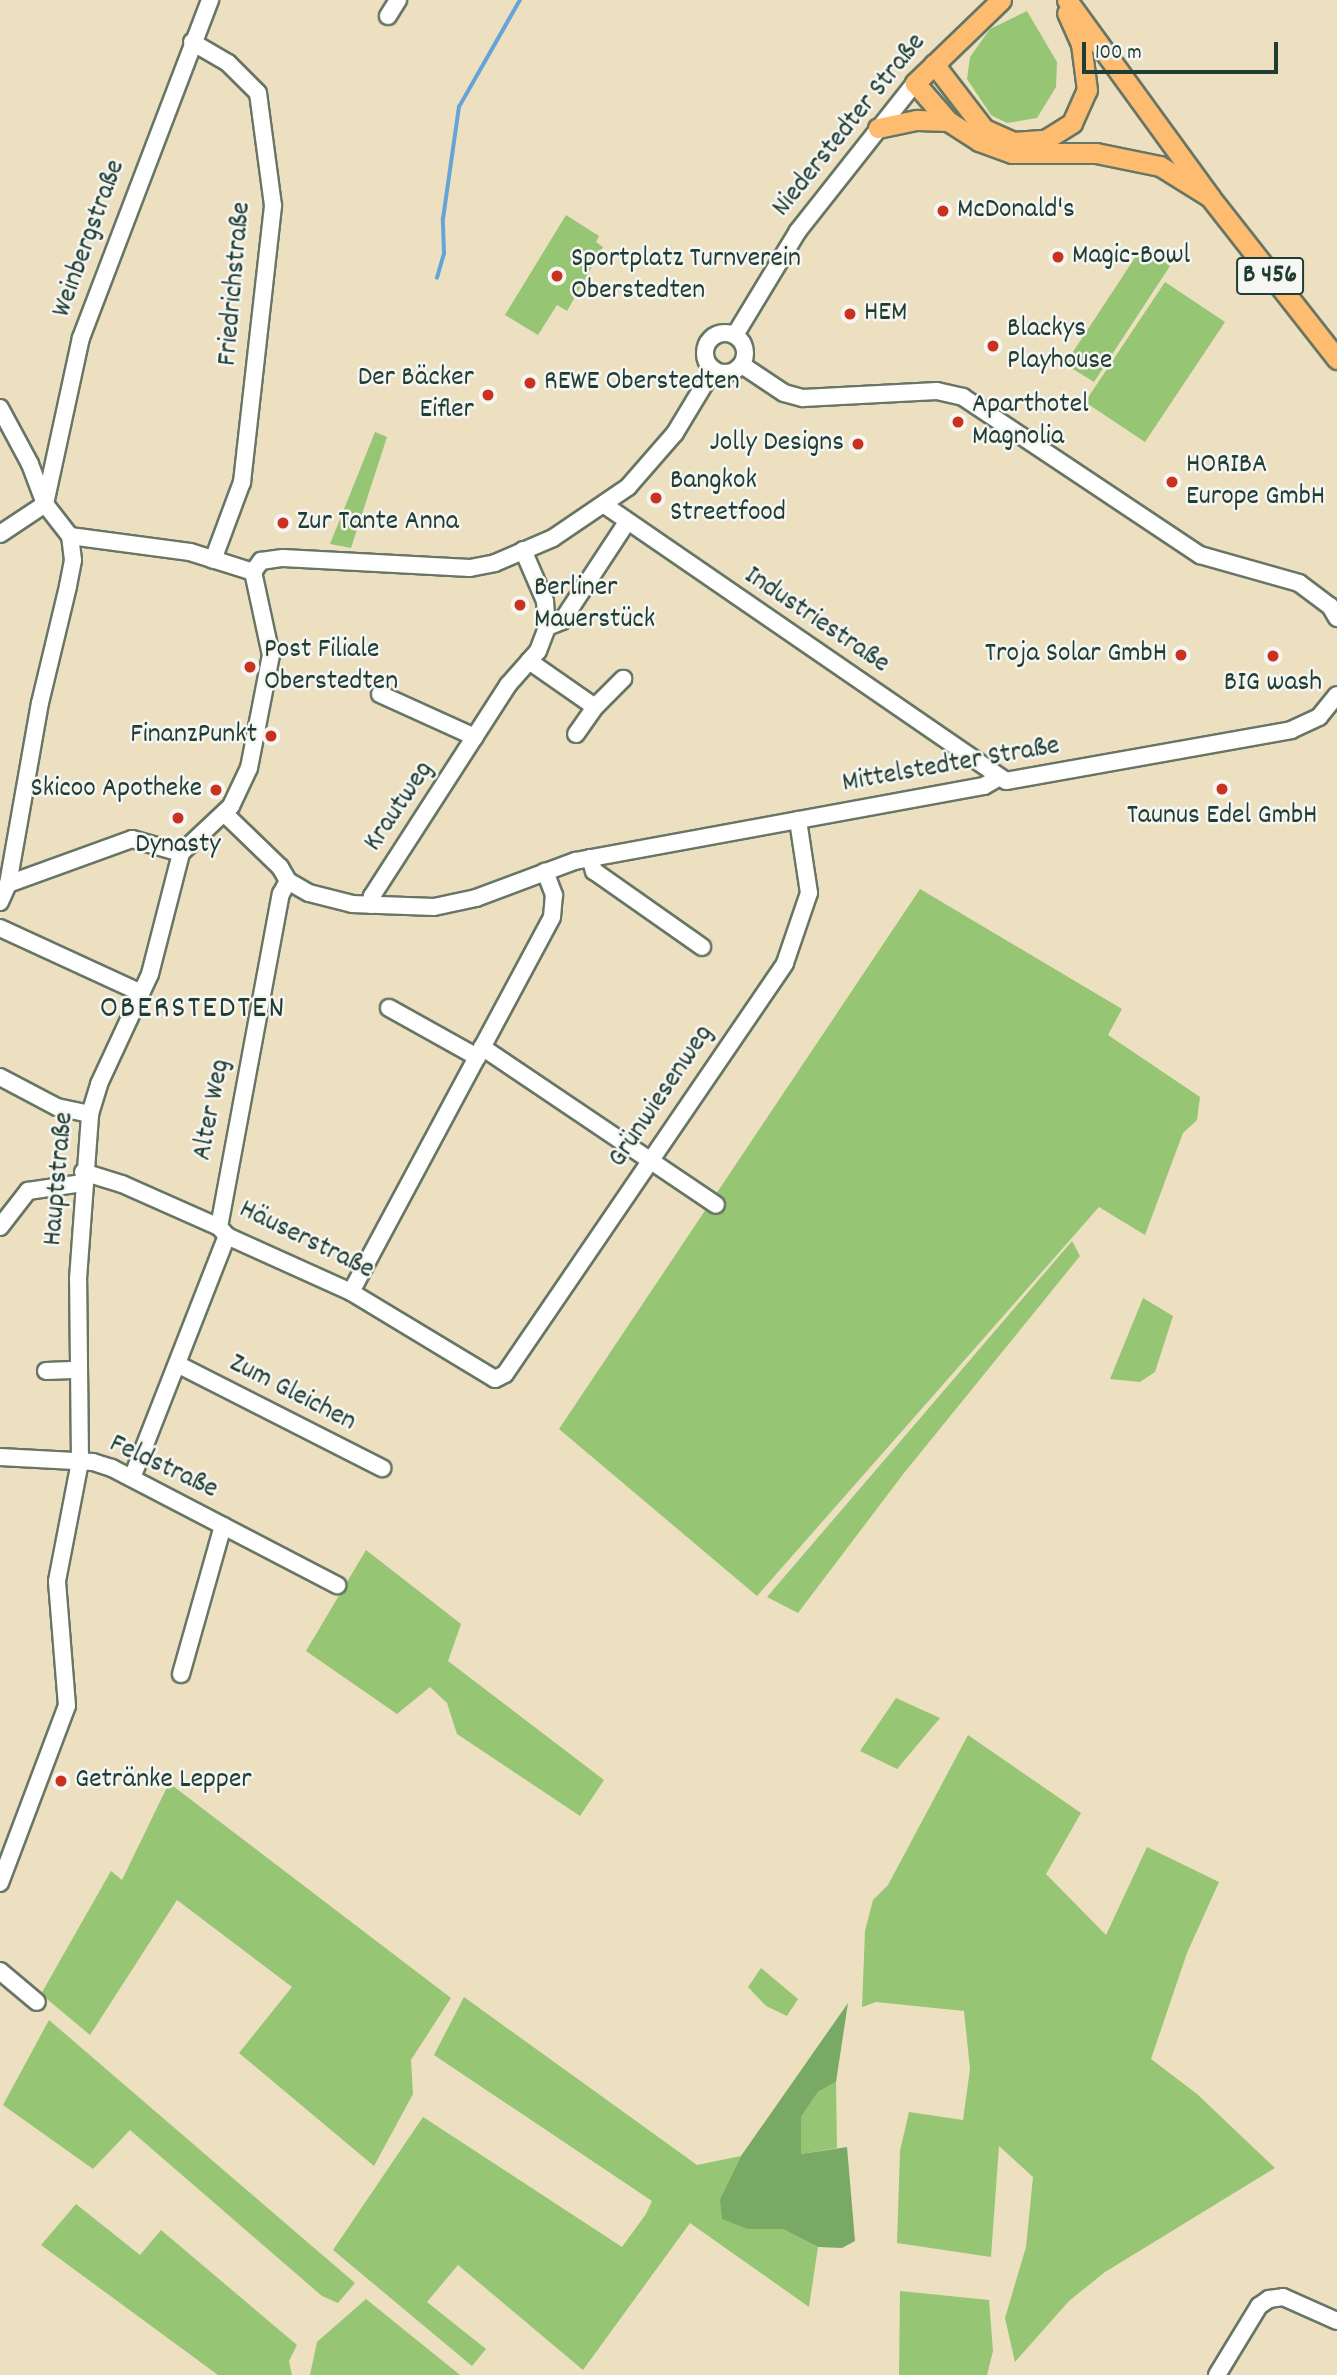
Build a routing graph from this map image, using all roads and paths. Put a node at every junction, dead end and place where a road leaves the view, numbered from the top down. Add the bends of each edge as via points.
1 (199, 0) edge
2 (210, 0) edge
3 (398, 0) edge
4 (1001, 0) edge
5 (1061, 0) edge
6 (1067, 0) edge
7 (388, 16) dead end
8 (201, 18) junction
9 (192, 42) junction
10 (934, 64) junction
11 (915, 83) junction
12 (948, 121) junction
13 (878, 128) junction
14 (1210, 197) junction
15 (735, 335) junction
16 (1337, 359) edge
17 (742, 365) junction
18 (713, 370) junction
19 (0, 408) edge
20 (45, 504) junction
21 (606, 506) junction
22 (627, 522) junction
23 (0, 534) edge
24 (70, 536) junction
25 (523, 550) junction
26 (213, 560) junction
27 (253, 572) junction
28 (1337, 618) edge
29 (547, 626) junction
30 (529, 661) junction
31 (623, 678) dead end
32 (380, 694) dead end
33 (1337, 695) edge
34 (595, 707) junction
35 (576, 734) dead end
36 (475, 737) junction
37 (998, 778) junction
38 (224, 813) junction
39 (798, 820) junction
40 (181, 853) junction
41 (590, 858) junction
42 (545, 872) junction
43 (288, 881) junction
44 (8, 884) junction
45 (0, 902) edge
46 (371, 905) junction
47 (0, 928) edge
48 (702, 947) dead end
49 (141, 993) junction
50 (389, 1008) dead end
51 (480, 1052) junction
52 (0, 1077) edge
53 (90, 1114) junction
54 (650, 1160) junction
55 (83, 1177) junction
56 (716, 1205) dead end
57 (0, 1227) edge
58 (223, 1231) junction
59 (351, 1292) junction
60 (179, 1365) junction
61 (79, 1370) junction
62 (46, 1371) dead end
63 (495, 1378) joint
64 (0, 1457) edge
65 (80, 1461) junction
66 (382, 1468) dead end
67 (132, 1478) junction
68 (223, 1525) junction
69 (337, 1585) dead end
70 (181, 1674) dead end
71 (0, 1883) edge
72 (0, 1971) edge
73 (37, 2002) dead end
74 (1337, 2320) edge
75 (1217, 2375) edge

1 - 8 street
2 - 8 street, Weinbergstraße
3 - 7 street
4 - 10 main road, Niederstedter Straße
5 - 10 main road via 1088,70 1082,108 1060,133 1031,144 992,133 973,118
6 - 14 main road, B 456
8 - 9 street, Weinbergstraße
9 - 20 street, Weinbergstraße via 82,338
9 - 26 street, Friedrichstraße via 228,63 258,93 273,206 242,482
10 - 11 main road, Niederstedter Straße
11 - 12 main road
11 - 13 street, Niederstedter Straße
12 - 13 main road via 917,120
12 - 14 main road via 979,141 1012,153 1096,153 1160,166
13 - 15 street, Niederstedter Straße via 798,231
14 - 16 main road, B 456
15 - 17 street via 746,349
15 - 18 street via 721,333 710,340 705,352
17 - 18 street via 728,373
17 - 28 street via 783,393 803,398 937,391 963,397 1200,555 1299,583 1330,606
18 - 21 street via 675,433
19 - 20 street
20 - 23 street
20 - 24 street
21 - 22 street, Industriestraße
21 - 25 street via 577,526
22 - 29 street, Krautweg via 562,621
22 - 37 street, Industriestraße
24 - 26 street
24 - 44 street via 71,573 40,703
25 - 27 street via 470,568 421,569 410,563 283,558 261,561
25 - 29 street via 545,601
26 - 27 street
27 - 38 street via 269,636 270,669 249,768
29 - 30 street, Krautweg via 542,646
30 - 34 street
30 - 36 street, Krautweg
31 - 34 street
32 - 36 street
33 - 37 street, Mittelstedter Straße via 1319,718 1291,730 1118,764 1014,781
34 - 35 street
36 - 46 street, Krautweg via 372,896
37 - 39 street, Mittelstedter Straße via 984,786
38 - 40 street
38 - 43 street, Mittelstedter Straße via 280,867
39 - 41 street, Mittelstedter Straße
39 - 54 street, Grünwiesenweg via 809,893 785,963
40 - 44 street via 138,840 120,843
40 - 49 street, Hauptstraße
41 - 42 street, Mittelstedter Straße
41 - 48 street via 594,871
42 - 46 street, Mittelstedter Straße via 447,906
42 - 51 street via 554,895 552,917
43 - 46 street, Mittelstedter Straße via 321,898
43 - 58 street, Alter Weg via 272,937
44 - 45 street
47 - 49 street
49 - 53 street, Hauptstraße
50 - 51 street
51 - 54 street
51 - 59 street
52 - 53 street via 57,1107
53 - 55 street, Hauptstraße
54 - 56 street
54 - 63 street, Grünwiesenweg via 505,1374
55 - 57 street via 28,1191
55 - 58 street, Häuserstraße via 122,1184
55 - 61 street, Hauptstraße
58 - 59 street, Häuserstraße
58 - 60 street, Alter Weg
59 - 63 street, Häuserstraße
60 - 66 street, Zum Gleichen
60 - 67 street, Alter Weg
61 - 62 street
61 - 65 street, Hauptstraße
64 - 65 street, Feldstraße
65 - 67 street, Feldstraße
65 - 71 street, Hauptstraße via 57,1581 67,1706
67 - 68 street, Feldstraße
68 - 69 street, Feldstraße
68 - 70 street, Feldstraße
72 - 73 street
74 - 75 street via 1283,2297 1269,2298 1259,2306

